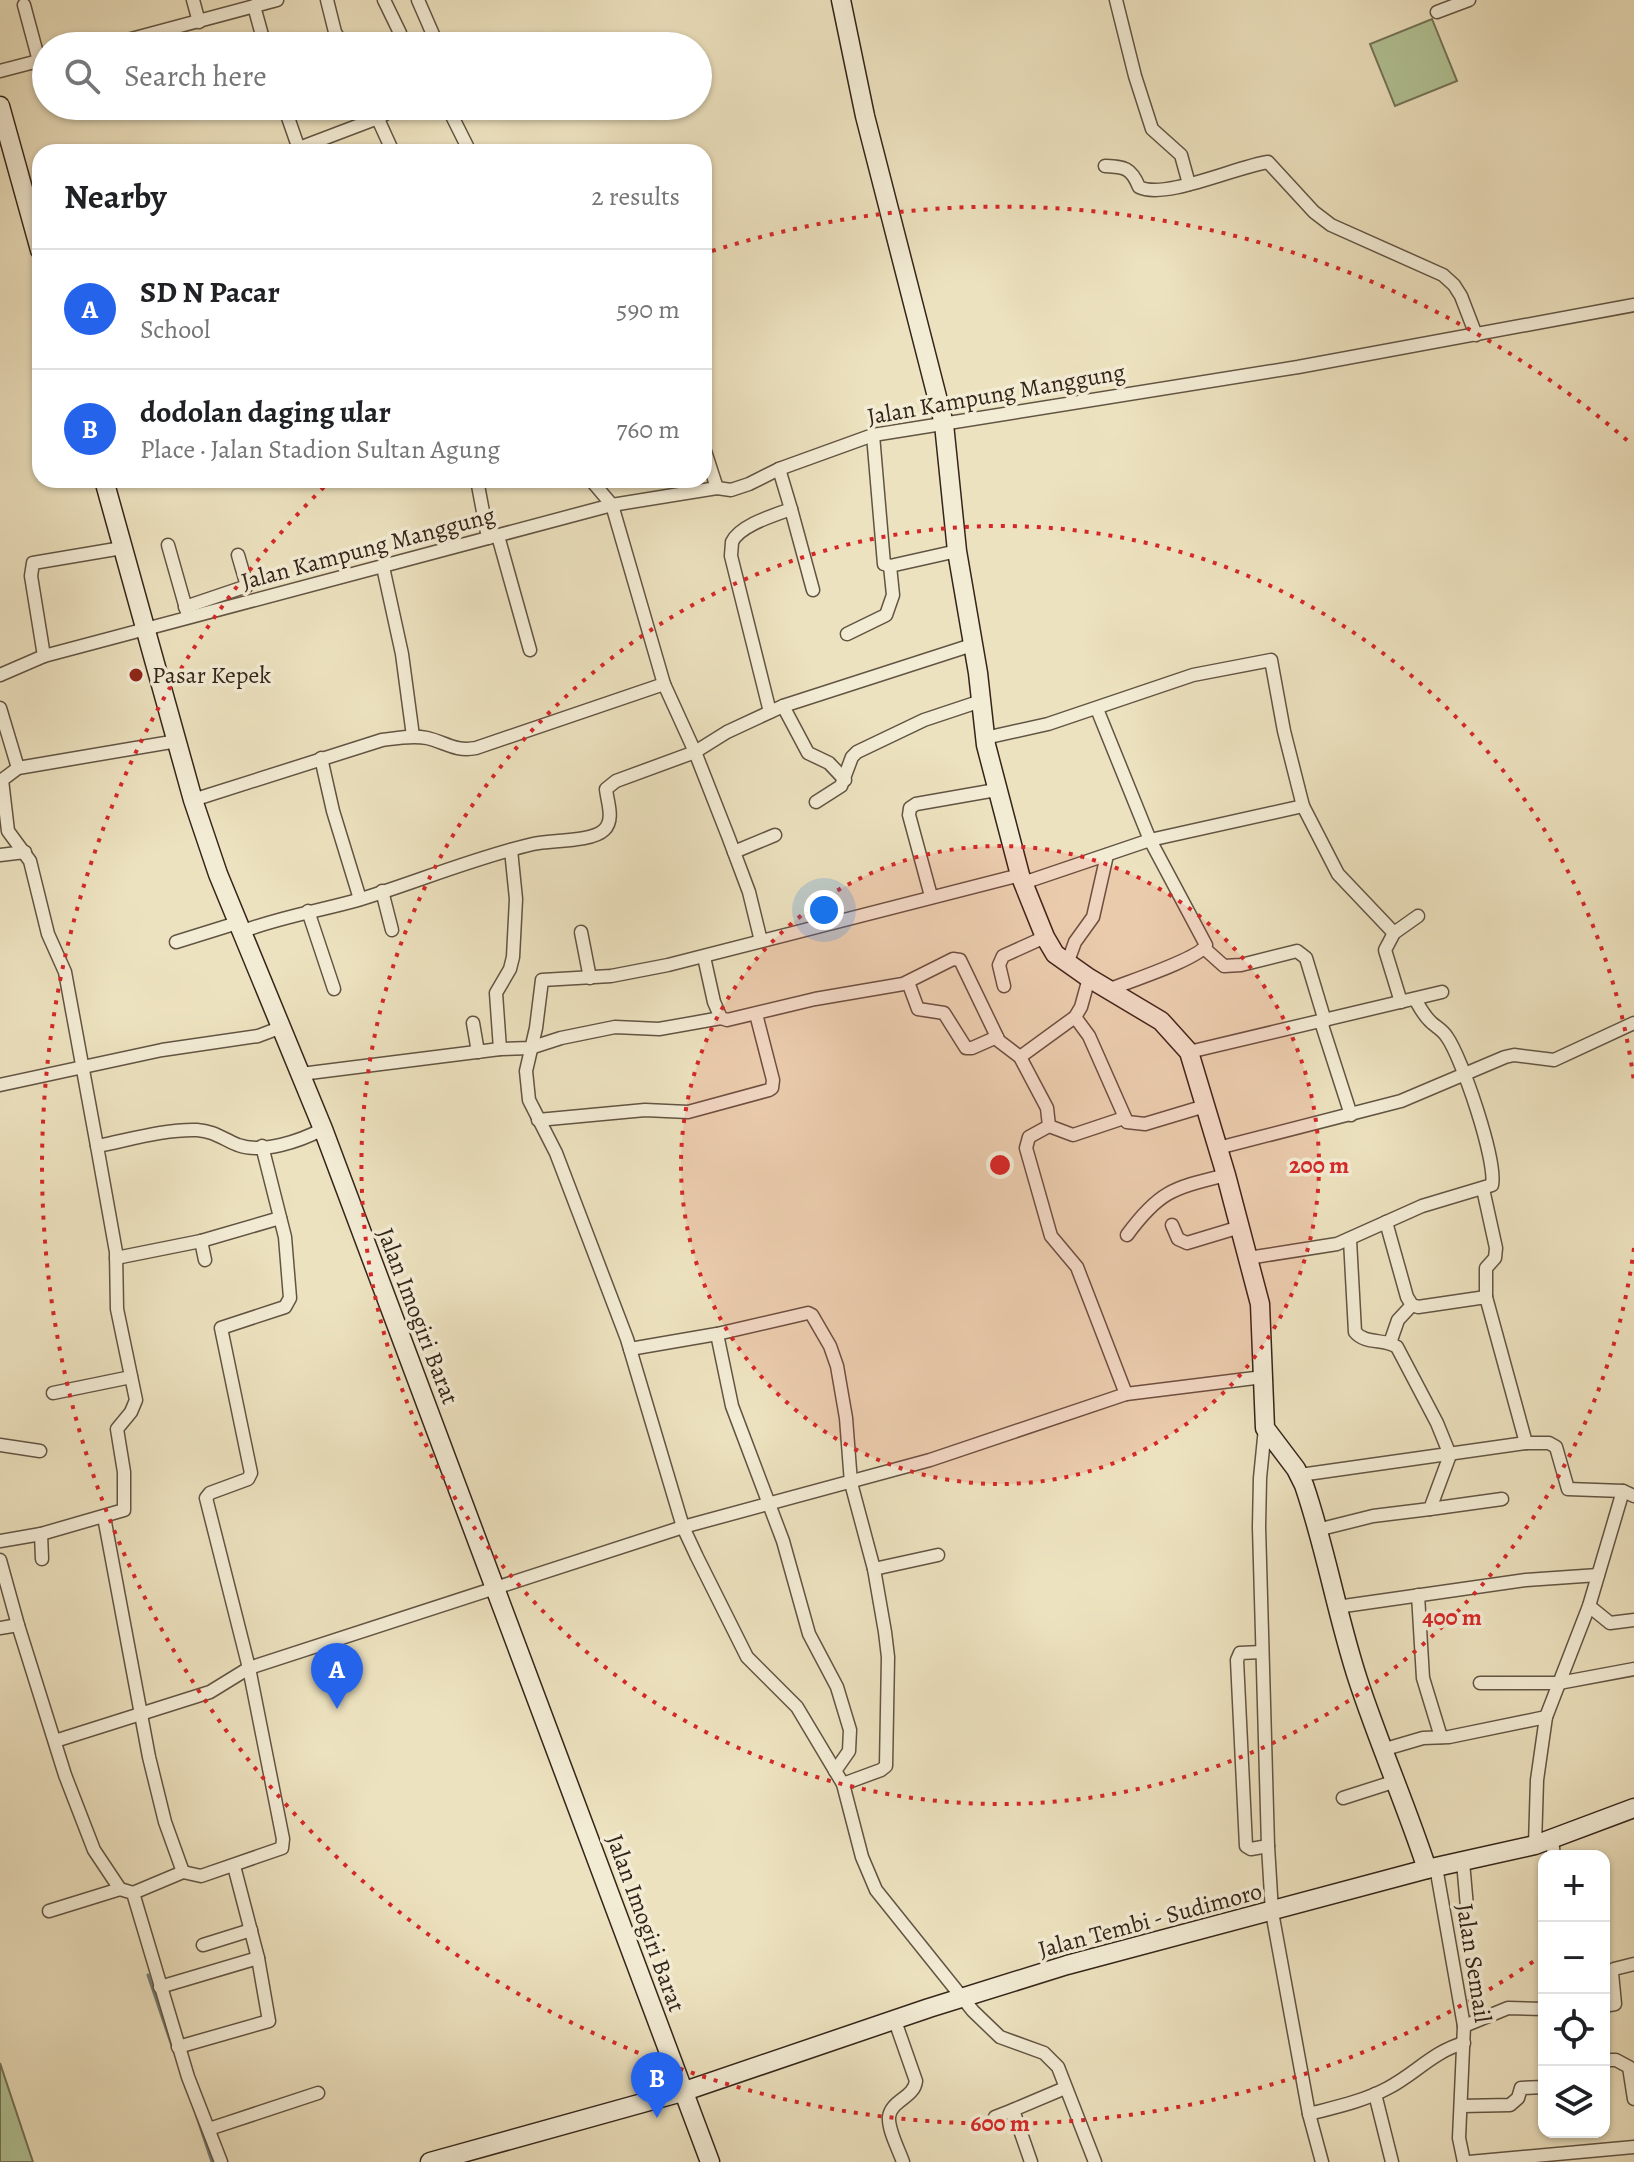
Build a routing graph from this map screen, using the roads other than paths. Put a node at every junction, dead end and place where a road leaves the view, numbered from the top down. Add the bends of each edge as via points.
1 (193, 0) edge
2 (277, 0) edge
3 (327, 0) edge
4 (384, 0) edge
5 (418, 0) edge
6 (841, 0) edge
7 (1116, 0) edge
8 (1469, 0) edge
9 (24, 5) dead end
10 (254, 6) junction
11 (1437, 12) dead end
12 (199, 22) junction
13 (160, 32) edge
14 (261, 32) edge
15 (335, 32) edge
16 (400, 32) edge
17 (432, 32) edge
18 (32, 33) edge
19 (32, 63) edge
20 (0, 71) edge
21 (0, 106) edge
22 (289, 120) edge
23 (359, 120) edge
24 (379, 120) edge
25 (454, 120) edge
26 (297, 144) edge
27 (311, 144) edge
28 (389, 144) edge
29 (466, 144) edge
30 (1105, 166) dead end
31 (1189, 184) junction
32 (32, 221) edge
33 (1634, 305) edge
34 (1476, 335) junction
35 (944, 424) junction
36 (873, 435) junction
37 (779, 469) junction
38 (712, 473) edge
39 (106, 488) edge
40 (479, 488) edge
41 (598, 488) edge
42 (717, 488) junction
43 (612, 505) junction
44 (791, 509) junction
45 (493, 537) junction
46 (168, 545) dead end
47 (122, 548) junction
48 (957, 551) junction
49 (238, 555) dead end
50 (890, 566) junction
51 (383, 567) junction
52 (247, 586) junction
53 (813, 590) dead end
54 (253, 602) junction
55 (187, 613) junction
56 (145, 630) junction
57 (847, 634) dead end
58 (972, 645) junction
59 (530, 650) dead end
60 (44, 656) junction
61 (0, 675) edge
62 (664, 684) junction
63 (981, 701) junction
64 (783, 706) junction
65 (0, 708) edge
66 (1097, 709) junction
67 (770, 712) junction
68 (413, 736) junction
69 (985, 738) junction
70 (177, 741) junction
71 (695, 752) junction
72 (321, 758) junction
73 (18, 768) junction
74 (845, 780) junction
75 (996, 790) junction
76 (193, 800) junction
77 (816, 802) dead end
78 (1303, 806) junction
79 (775, 835) dead end
80 (1150, 840) junction
81 (511, 850) junction
82 (25, 852) junction
83 (734, 852) junction
84 (0, 855) edge
85 (1107, 855) junction
86 (1022, 879) junction
87 (382, 891) junction
88 (931, 896) junction
89 (360, 899) junction
90 (308, 911) junction
91 (1418, 916) dead end
92 (239, 928) junction
93 (392, 930) dead end
94 (581, 932) dead end
95 (1394, 933) junction
96 (1045, 937) junction
97 (761, 941) junction
98 (176, 942) dead end
99 (1205, 949) junction
100 (704, 957) junction
101 (1067, 964) junction
102 (590, 978) junction
103 (1089, 978) junction
104 (908, 982) junction
105 (1004, 986) dead end
106 (334, 989) dead end
107 (1108, 990) junction
108 (1442, 992) dead end
109 (1415, 999) junction
110 (1401, 1002) junction
111 (756, 1014) junction
112 (1075, 1017) junction
113 (721, 1018) junction
114 (1323, 1021) junction
115 (473, 1023) dead end
116 (1634, 1023) edge
117 (278, 1029) junction
118 (997, 1037) junction
119 (530, 1048) junction
120 (500, 1049) junction
121 (478, 1052) junction
122 (1189, 1052) junction
123 (1020, 1057) junction
124 (83, 1068) junction
125 (1462, 1073) junction
126 (301, 1074) junction
127 (0, 1085) edge
128 (1205, 1106) junction
129 (1351, 1115) junction
130 (1124, 1118) junction
131 (538, 1120) junction
132 (1049, 1126) junction
133 (319, 1130) junction
134 (97, 1146) junction
135 (262, 1146) junction
136 (1218, 1148) junction
137 (1226, 1175) junction
138 (1483, 1189) junction
139 (280, 1218) junction
140 (1386, 1222) junction
141 (1172, 1225) dead end
142 (1240, 1227) junction
143 (1127, 1235) dead end
144 (1350, 1240) junction
145 (201, 1241) junction
146 (116, 1258) junction
147 (1248, 1258) junction
148 (205, 1260) dead end
149 (1486, 1297) junction
150 (1412, 1305) junction
151 (717, 1334) junction
152 (1390, 1343) junction
153 (630, 1349) junction
154 (131, 1377) junction
155 (1263, 1377) junction
156 (53, 1393) dead end
157 (1126, 1394) junction
158 (1265, 1428) junction
159 (1526, 1443) junction
160 (0, 1445) edge
161 (40, 1451) dead end
162 (1450, 1455) junction
163 (1300, 1475) junction
164 (851, 1483) junction
165 (1628, 1493) edge
166 (1502, 1499) dead end
167 (770, 1505) junction
168 (1430, 1509) junction
169 (104, 1517) junction
170 (683, 1527) junction
171 (1317, 1530) junction
172 (41, 1534) junction
173 (0, 1541) edge
174 (938, 1555) dead end
175 (42, 1559) dead end
176 (0, 1560) edge
177 (874, 1569) junction
178 (1598, 1575) junction
179 (492, 1590) junction
180 (1418, 1595) junction
181 (1589, 1606) junction
182 (1337, 1607) junction
183 (1634, 1620) edge
184 (18, 1625) junction
185 (0, 1628) edge
186 (1262, 1652) junction
187 (249, 1668) junction
188 (1634, 1669) edge
189 (1480, 1683) dead end
190 (1559, 1683) junction
191 (142, 1712) junction
192 (1546, 1717) junction
193 (1441, 1737) junction
194 (55, 1741) junction
195 (1382, 1750) junction
196 (835, 1771) junction
197 (1396, 1781) junction
198 (843, 1784) junction
199 (1343, 1798) dead end
200 (1634, 1808) edge
201 (1268, 1846) junction
202 (1547, 1847) edge
203 (1463, 1862) junction
204 (234, 1866) junction
205 (1432, 1868) junction
206 (183, 1872) junction
207 (127, 1891) junction
208 (1467, 1907) dead end
209 (49, 1911) dead end
210 (1272, 1912) junction
211 (251, 1930) junction
212 (203, 1945) dead end
213 (258, 1958) junction
214 (1634, 1964) edge
215 (160, 1987) junction
216 (963, 1997) junction
217 (1610, 2005) edge
218 (1538, 2009) edge
219 (895, 2021) junction
220 (1464, 2026) junction
221 (1464, 2043) junction
222 (178, 2047) junction
223 (1610, 2060) edge
224 (1538, 2087) edge
225 (1065, 2088) junction
226 (682, 2092) junction
227 (318, 2093) dead end
228 (1375, 2094) junction
229 (1634, 2099) edge
230 (1461, 2106) junction
231 (1013, 2110) junction
232 (1309, 2114) junction
233 (995, 2117) dead end
234 (209, 2129) junction
235 (1634, 2147) edge
236 (1594, 2157) edge
237 (221, 2162) edge
238 (430, 2162) edge
239 (710, 2162) edge
240 (903, 2162) edge
241 (1031, 2162) edge
242 (1095, 2162) edge
243 (1322, 2162) edge
244 (1392, 2162) edge
245 (1466, 2162) edge

1 - 12 street
2 - 10 street
3 - 15 street
4 - 16 street
5 - 17 street
6 - 35 main road via 865,116
7 - 31 street via 1151,126 1181,155
8 - 11 street
9 - 18 street
10 - 12 street
10 - 14 street
12 - 13 street
19 - 20 street
21 - 32 main road
22 - 26 street
23 - 27 street
24 - 28 street
25 - 29 street
30 - 31 street via 1130,170 1143,189
31 - 34 street via 1268,162 1331,225 1443,275 1454,285
33 - 34 street, Jalan Kampung Manggung
34 - 35 street, Jalan Kampung Manggung
35 - 36 street, Jalan Kampung Manggung
35 - 48 main road
36 - 37 street, Jalan Kampung Manggung
36 - 50 street via 883,561
37 - 42 street, Jalan Kampung Manggung via 731,490
37 - 44 street
38 - 42 street
39 - 47 main road, Jalan Imogiri Barat
40 - 45 street
41 - 43 street
42 - 43 street, Jalan Kampung Manggung
43 - 45 street, Jalan Kampung Manggung
43 - 62 street
44 - 53 street
44 - 67 street via 760,520 732,543
45 - 51 street, Jalan Kampung Manggung
45 - 59 street
46 - 55 street
47 - 56 main road, Jalan Imogiri Barat
47 - 60 street via 33,563
48 - 50 street
48 - 58 main road
49 - 52 street
50 - 57 street via 893,595 886,615
51 - 54 street, Jalan Kampung Manggung
51 - 68 street
52 - 54 street
52 - 55 street
54 - 55 street, Jalan Kampung Manggung
55 - 56 street, Jalan Kampung Manggung
56 - 60 street, Jalan Kampung Manggung
56 - 70 main road, Jalan Imogiri Barat
58 - 63 main road
58 - 64 street
60 - 61 street, Jalan Kampung Manggung
62 - 68 street via 476,748 456,749
62 - 71 street
63 - 69 main road
63 - 74 street via 924,720 857,752
64 - 67 street
64 - 74 street via 808,753
65 - 73 street
66 - 69 street
66 - 78 street via 1176,680 1271,660
66 - 80 street
67 - 71 street
68 - 72 street
69 - 75 main road
70 - 73 street
70 - 76 main road, Jalan Imogiri Barat
71 - 81 street via 608,786 610,819 604,831
71 - 83 street
72 - 76 street
72 - 89 street
73 - 82 street via 2,780 8,831
74 - 77 street
75 - 86 main road
75 - 88 street via 910,808
76 - 92 main road, Jalan Imogiri Barat
78 - 80 street
78 - 95 street via 1338,874
79 - 83 street
80 - 85 street
80 - 99 street
81 - 87 street
81 - 120 street via 516,899 513,957 496,993
82 - 84 street
82 - 124 street via 50,942 65,972
83 - 97 street
85 - 86 street
85 - 101 street via 1093,917
86 - 88 street
86 - 96 main road
87 - 89 street
87 - 93 street
88 - 97 street
89 - 90 street
90 - 92 street
90 - 106 street
91 - 95 street
92 - 98 street
92 - 117 main road, Jalan Imogiri Barat
94 - 102 street
95 - 110 street via 1385,950
96 - 101 main road
96 - 105 street via 1003,956 999,965
97 - 100 street
99 - 107 street
99 - 114 street via 1224,966 1297,951 1306,958
100 - 102 street
100 - 113 street
101 - 103 main road
102 - 119 street via 542,980
103 - 107 main road
103 - 112 street
104 - 111 street
104 - 118 street via 918,1009 944,1013 966,1048
104 - 118 street via 958,959
107 - 122 main road via 1161,1021
108 - 109 street
109 - 110 street
109 - 125 street via 1448,1038
110 - 114 street
111 - 113 street
111 - 131 street via 773,1080 769,1090 688,1112 645,1110
112 - 123 street
112 - 130 street via 1089,1036
113 - 119 street via 659,1029 599,1029
114 - 122 street
114 - 129 street
115 - 121 street
116 - 125 street via 1554,1060 1510,1056
117 - 124 street
117 - 126 main road, Jalan Imogiri Barat
118 - 123 street
119 - 120 street
119 - 131 street via 527,1091
120 - 121 street
121 - 126 street
122 - 128 main road
123 - 132 street via 1047,1108
124 - 127 street
124 - 134 street
125 - 129 street via 1401,1101
125 - 138 street via 1492,1172 1492,1185
126 - 133 main road, Jalan Imogiri Barat
128 - 130 street via 1145,1124
128 - 136 main road
129 - 136 street
130 - 132 street via 1073,1135
131 - 153 street via 560,1164
132 - 157 street via 1025,1144 1051,1236 1077,1267
133 - 135 street
133 - 179 main road, Jalan Imogiri Barat
134 - 135 street via 199,1130 241,1146
134 - 146 street
135 - 139 street
136 - 137 main road
137 - 142 main road
137 - 143 street via 1166,1193
138 - 140 street
138 - 149 street via 1496,1248 1486,1268
139 - 145 street
139 - 187 street via 288,1252 289,1302 221,1328 250,1476 206,1498
140 - 144 street
140 - 150 street
141 - 142 street via 1185,1243
142 - 147 main road
144 - 147 street
144 - 152 street via 1355,1332 1363,1339
145 - 146 street
145 - 148 street
146 - 154 street via 117,1309
147 - 155 main road via 1261,1315
149 - 150 street
149 - 159 street
150 - 152 street via 1398,1320
151 - 153 street
151 - 164 street via 811,1314 837,1366
151 - 167 street via 732,1406
152 - 162 street via 1403,1356
153 - 170 street
154 - 156 street
154 - 169 street via 135,1406 117,1429 124,1510
155 - 157 street
155 - 158 main road
157 - 164 street
158 - 163 main road
158 - 186 street via 1259,1498
159 - 162 street
159 - 165 street via 1556,1447 1568,1489
160 - 161 street
162 - 163 street
162 - 168 street
163 - 171 main road
164 - 167 street
164 - 177 street
165 - 178 street
166 - 168 street
167 - 170 street
167 - 196 street via 809,1634 837,1687 850,1730 849,1751
168 - 171 street
169 - 172 street
169 - 191 street
170 - 179 street
170 - 196 street via 744,1652 797,1707
171 - 182 main road
172 - 173 street
172 - 175 street
174 - 177 street
176 - 184 street
177 - 198 street via 888,1657 886,1763 881,1770
178 - 180 street
178 - 181 street
179 - 187 street
179 - 226 main road, Jalan Imogiri Barat
180 - 182 street
180 - 193 street via 1424,1684
181 - 183 street via 1610,1623
181 - 190 street
182 - 195 main road
184 - 185 street
184 - 194 street
186 - 201 street
186 - 201 street via 1240,1653 1237,1660 1246,1846
187 - 191 street via 210,1692
187 - 204 street via 283,1839 282,1848
188 - 190 street
189 - 190 street
190 - 192 street
191 - 194 street
191 - 206 street via 158,1797
192 - 193 street
192 - 202 street via 1537,1780
193 - 195 street
194 - 207 street via 94,1850
195 - 197 main road
196 - 198 street
197 - 199 street
197 - 205 main road
198 - 216 street via 871,1882
200 - 202 main road, Jalan Tembi - Sudimoro
201 - 210 street
202 - 203 main road, Jalan Tembi - Sudimoro
203 - 205 main road, Jalan Tembi - Sudimoro
203 - 208 street
204 - 206 street via 201,1876
204 - 211 street
205 - 210 main road, Jalan Tembi - Sudimoro
205 - 220 street, Jalan Semail
206 - 207 street
207 - 209 street
207 - 215 street
210 - 216 main road, Jalan Tembi - Sudimoro
210 - 232 street
211 - 212 street
211 - 213 street
213 - 215 street
213 - 222 street via 269,2021
214 - 217 street via 1614,1969 1615,2004
215 - 222 street
216 - 219 main road, Jalan Tembi - Sudimoro
216 - 225 street via 1000,2037 1052,2059
218 - 220 street via 1508,2008
219 - 226 main road, Jalan Tembi - Sudimoro
219 - 240 street via 916,2081 889,2117
220 - 221 street, Jalan Semail
221 - 228 street via 1439,2052
221 - 230 street, Jalan Semail
222 - 234 street
223 - 229 street via 1629,2067
224 - 230 street via 1521,2088 1510,2105
225 - 231 street
225 - 242 street
226 - 238 main road, Jalan Tembi - Sudimoro
226 - 239 main road, Jalan Imogiri Barat
227 - 234 street
228 - 232 street
228 - 244 street
230 - 245 street, Jalan Semail via 1459,2138
231 - 233 street
231 - 241 street
232 - 243 street
234 - 237 street
235 - 236 street
236 - 245 street

